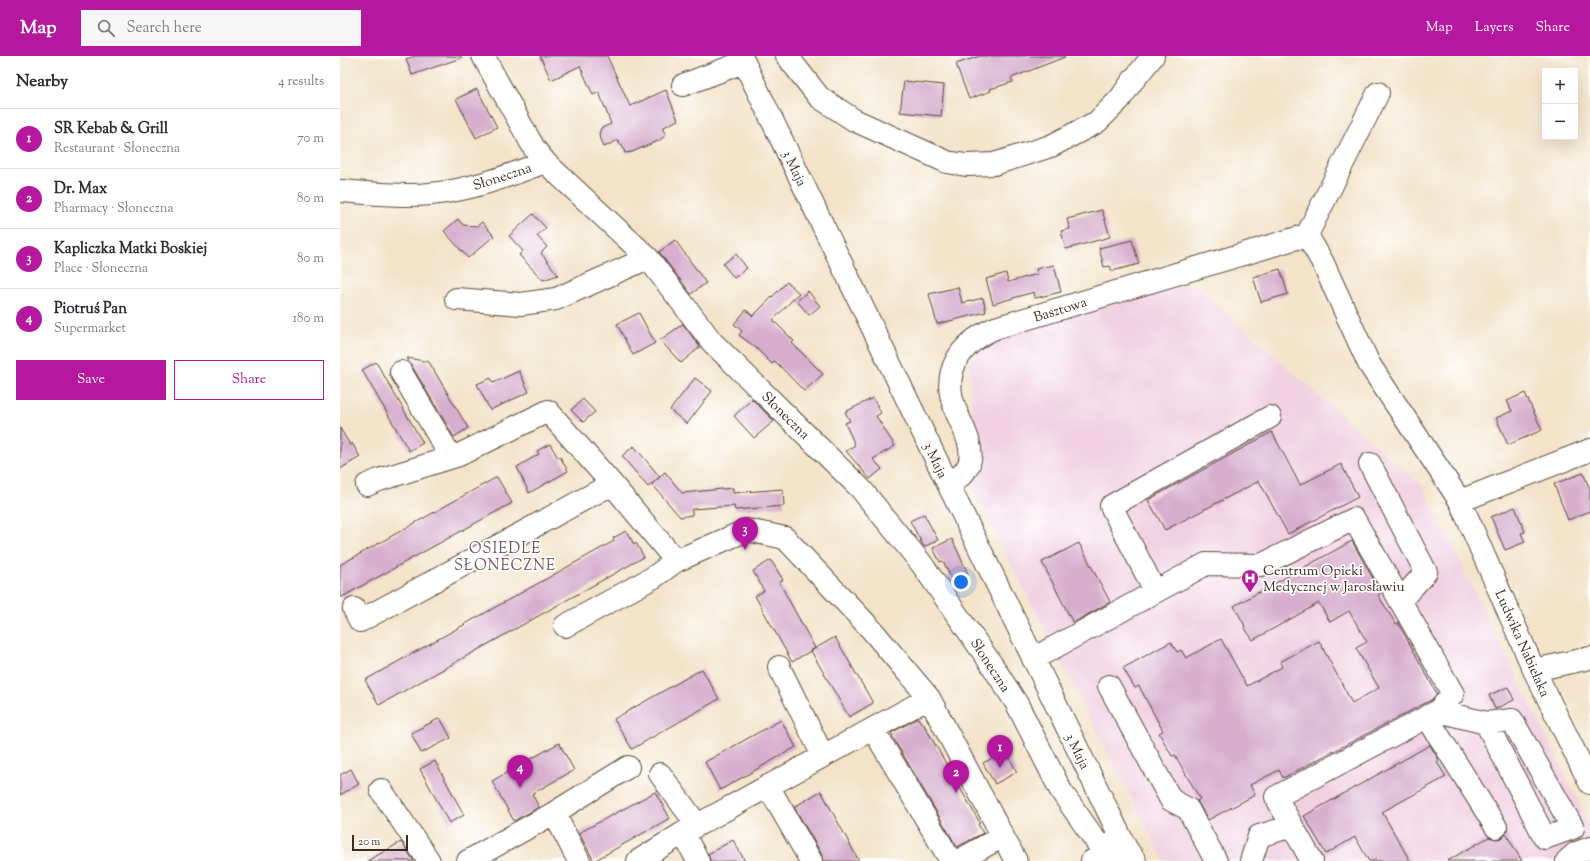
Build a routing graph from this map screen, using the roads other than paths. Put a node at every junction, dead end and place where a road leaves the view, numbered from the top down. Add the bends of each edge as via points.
1 (484, 56) edge
2 (787, 56) edge
3 (1153, 56) edge
4 (743, 59) edge
5 (683, 85) dead end
6 (1378, 93) dead end
7 (545, 162) junction
8 (340, 191) edge
9 (1307, 235) junction
10 (648, 258) junction
11 (456, 299) dead end
12 (401, 372) dead end
13 (1270, 417) dead end
14 (1590, 450) edge
15 (451, 457) junction
16 (1370, 464) dead end
17 (612, 484) junction
18 (367, 485) dead end
19 (949, 486) junction
20 (1460, 501) junction
21 (676, 561) junction
22 (1155, 591) junction
23 (1400, 601) junction
24 (354, 609) dead end
25 (565, 626) dead end
26 (1590, 658) edge
27 (1034, 659) junction
28 (778, 667) dead end
29 (1534, 670) junction
30 (1109, 686) dead end
31 (929, 698) junction
32 (1433, 714) junction
33 (1486, 723) junction
34 (874, 729) junction
35 (823, 756) junction
36 (628, 767) dead end
37 (660, 774) dead end
38 (1590, 783) edge
39 (768, 786) junction
40 (381, 790) dead end
41 (1276, 797) junction
42 (554, 813) junction
43 (1292, 826) junction
44 (1496, 826) dead end
45 (690, 829) junction
46 (1003, 836) junction
47 (1258, 836) junction
48 (1590, 848) edge
49 (1130, 854) edge
50 (429, 861) edge
51 (468, 861) edge
52 (579, 861) edge
53 (638, 861) edge
54 (698, 861) edge
55 (811, 861) edge
56 (951, 861) edge
57 (958, 861) edge
58 (1016, 861) edge
59 (1092, 861) edge
60 (1216, 861) edge
61 (1251, 861) edge
62 (1312, 861) edge
63 (1567, 861) edge

1 - 7 street via 534,148
2 - 3 street via 819,96 854,120 947,162 966,165 994,164 1050,146 1097,122 1120,99
4 - 5 street
4 - 19 street, 3 Maja
6 - 9 street
7 - 8 street, Słoneczna via 498,180 431,194
7 - 10 street, Słoneczna
9 - 19 street, Basztowa via 995,328 980,335 962,351 955,362 951,379 955,409 966,433 970,450 969,462 963,474
9 - 20 street, Ludwika Nabielaka via 1323,263 1369,364
10 - 11 street via 556,299 521,304
10 - 49 street, Słoneczna via 712,342 861,489 921,563 1017,704 1061,791 1098,844
12 - 15 street
13 - 22 street via 1111,506
14 - 20 street
15 - 17 street via 548,411
15 - 18 street
16 - 23 street via 1426,572
17 - 21 street
17 - 24 street via 360,621
19 - 27 street, 3 Maja
20 - 29 street, Ludwika Nabielaka
21 - 25 street via 654,577
21 - 31 street via 747,530 785,538 871,629
22 - 23 street via 1206,564 1261,565 1354,519
22 - 27 street
23 - 32 street via 1453,694
26 - 29 street
27 - 49 street, 3 Maja
28 - 35 street
29 - 38 street, Ludwika Nabielaka
30 - 60 street via 1171,800 1188,809
31 - 34 street
31 - 46 street
32 - 33 street
32 - 41 street
32 - 44 street
33 - 33 street via 1545,838 1573,828 1512,720
34 - 35 street
34 - 56 street
35 - 39 street
36 - 42 street
37 - 45 street
39 - 45 street
39 - 55 street
40 - 50 street
41 - 43 street
41 - 47 street via 1272,800
42 - 51 street
42 - 52 street
43 - 47 street
43 - 62 street
45 - 53 street
45 - 54 street
46 - 57 street
46 - 58 street
47 - 61 street
48 - 63 street via 1576,853
49 - 59 street

